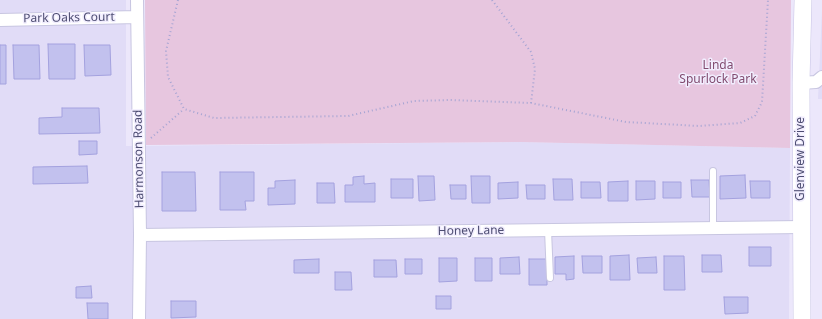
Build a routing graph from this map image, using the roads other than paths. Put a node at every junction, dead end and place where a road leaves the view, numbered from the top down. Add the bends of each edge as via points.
1 (137, 0) edge
2 (803, 0) edge
3 (137, 16) junction
4 (0, 20) edge
5 (815, 83) edge
6 (713, 172) dead end
7 (802, 227) junction
8 (713, 228) junction
9 (548, 230) junction
10 (140, 235) junction
11 (550, 278) dead end
12 (139, 319) edge
13 (802, 319) edge

1 - 3 street, Harmonson Road
2 - 5 main road, Glenview Drive
3 - 4 street, Park Oaks Court
3 - 10 street, Harmonson Road
5 - 7 main road, Glenview Drive
6 - 8 lane
7 - 8 street, Honey Lane
7 - 13 main road, Glenview Drive
8 - 9 street, Honey Lane
9 - 10 street, Honey Lane
9 - 11 lane
10 - 12 street, Harmonson Road

